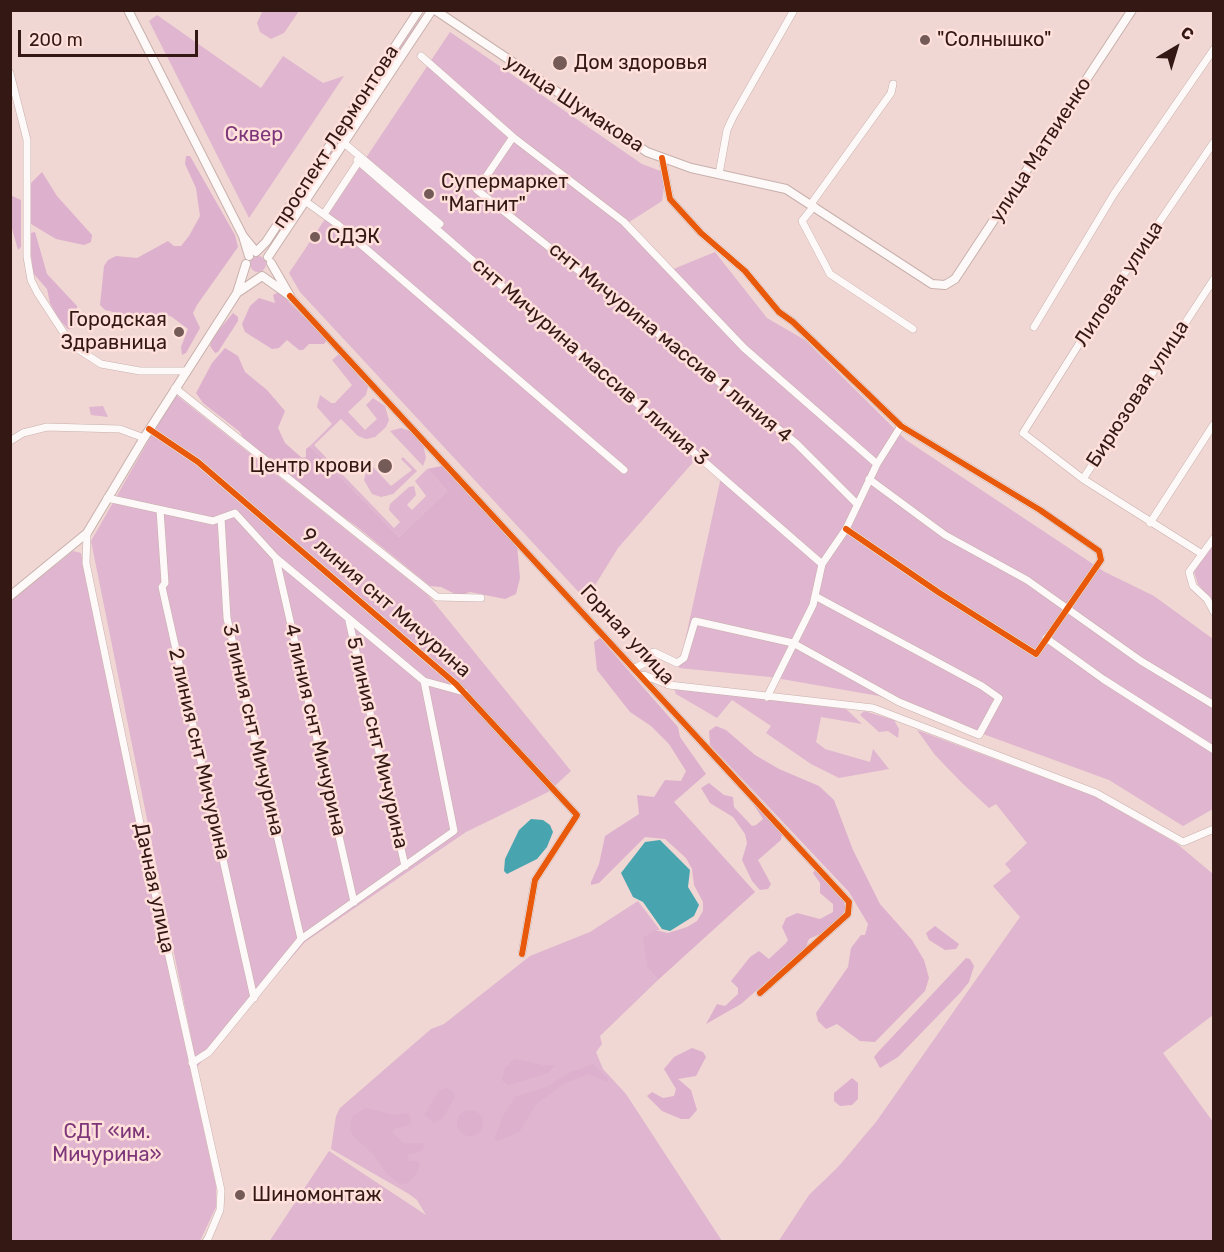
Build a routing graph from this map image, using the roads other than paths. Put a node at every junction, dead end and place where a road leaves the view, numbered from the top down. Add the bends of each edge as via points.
1 (128, 10) edge
2 (419, 10) edge
3 (434, 10) edge
4 (794, 10) edge
5 (1132, 10) edge
6 (1214, 49) edge
7 (421, 56) dead end
8 (10, 73) edge
9 (893, 84) dead end
10 (513, 137) junction
11 (1214, 142) edge
12 (344, 143) junction
13 (662, 158) junction
14 (719, 174) junction
15 (305, 201) junction
16 (812, 205) junction
17 (324, 214) junction
18 (440, 224) dead end
19 (243, 236) junction
20 (266, 242) junction
21 (251, 258) junction
22 (269, 260) junction
23 (262, 276) junction
24 (1214, 279) edge
25 (945, 285) joint
26 (237, 293) junction
27 (290, 296) junction
28 (1034, 327) dead end
29 (913, 329) dead end
30 (186, 371) junction
31 (175, 388) junction
32 (1214, 424) edge
33 (901, 426) junction
34 (149, 429) junction
35 (144, 438) junction
36 (10, 441) edge
37 (877, 464) junction
38 (624, 470) dead end
39 (869, 479) junction
40 (1083, 479) junction
41 (107, 498) junction
42 (857, 504) junction
43 (160, 510) junction
44 (221, 518) junction
45 (1150, 523) junction
46 (846, 530) junction
47 (87, 533) junction
48 (1214, 538) edge
49 (1202, 554) junction
50 (276, 558) junction
51 (822, 564) junction
52 (10, 596) edge
53 (815, 596) junction
54 (481, 598) dead end
55 (1067, 606) junction
56 (1214, 612) edge
57 (349, 621) junction
58 (1046, 638) junction
59 (793, 643) junction
60 (635, 668) junction
61 (424, 681) junction
62 (464, 692) junction
63 (767, 697) junction
64 (1214, 705) edge
65 (1214, 750) edge
66 (1214, 829) edge
67 (405, 866) junction
68 (354, 902) junction
69 (301, 939) junction
70 (522, 954) dead end
71 (760, 993) dead end
72 (254, 998) junction
73 (192, 1063) junction
74 (207, 1241) edge

1 - 19 street
2 - 20 street, проспект Лермонтова
3 - 12 street, проспект Лермонтова
3 - 13 street, улица Шумакова via 637,146
4 - 14 street via 730,124
5 - 25 street, улица Матвиенко via 955,279
6 - 28 street via 1114,194
7 - 10 street
8 - 30 street via 27,140 27,257 37,292 67,338 101,364 140,371
9 - 16 street via 891,93
10 - 37 street via 624,222 744,348
10 - 42 street, снт Мичурина массив 1 линия 4 via 477,190 796,443
11 - 40 street, Лиловая улица via 1113,290 1023,433
12 - 15 street, проспект Лермонтова
12 - 18 street
13 - 14 street, улица Шумакова
13 - 33 street via 670,199 701,233 745,271 779,312
14 - 16 street, улица Шумакова via 786,189
15 - 17 street
15 - 22 street, проспект Лермонтова
16 - 25 street, улица Шумакова via 932,284
16 - 29 street via 802,221 830,274
17 - 38 street
17 - 51 street, снт Мичурина массив 1 линия 3 via 358,161
19 - 20 street, проспект Лермонтова via 257,243
19 - 21 street
20 - 21 street
21 - 22 street
21 - 23 street via 251,274
21 - 26 street
22 - 23 street, проспект Лермонтова via 269,270
22 - 27 street
23 - 26 street
23 - 27 street
24 - 40 street, Бирюзовая улица
26 - 30 street
27 - 60 street, Горная улица
30 - 31 street
31 - 34 street
31 - 54 street via 437,597
32 - 45 street
33 - 37 street
33 - 55 street via 1040,510 1099,551 1101,560
34 - 35 street
34 - 62 street, 9 линия снт Мичурина via 198,462
35 - 36 street via 120,429 47,427
35 - 41 street
37 - 39 street
39 - 42 street
39 - 55 street via 945,535
40 - 45 street
41 - 43 street
41 - 47 street
42 - 46 street
43 - 44 street via 213,521
43 - 72 street, 2 линия снт Мичурина via 165,583 162,587
44 - 50 street via 235,513
44 - 69 street, 3 линия снт Мичурина via 227,618
45 - 49 street
46 - 51 street
46 - 58 street via 1036,654
47 - 52 street
47 - 73 street, Дачная улица via 86,563
48 - 49 street
49 - 56 street via 1189,572 1193,586
50 - 57 street
50 - 68 street, 4 линия снт Мичурина
51 - 53 street
53 - 59 street
53 - 59 street via 999,698 979,735 899,702
55 - 58 street
55 - 64 street via 1141,661
57 - 61 street
57 - 67 street, 5 линия снт Мичурина
58 - 65 street via 1103,680
59 - 60 street via 695,621 684,658 677,663 654,652
59 - 63 street
60 - 63 street via 658,683
60 - 71 street, Горная улица via 849,902 848,914
61 - 62 street
61 - 67 street via 454,831
62 - 70 street, 9 линия снт Мичурина via 577,815 535,880
63 - 66 street via 873,708 1096,793 1183,842
67 - 68 street
68 - 69 street
69 - 72 street
72 - 73 street via 209,1052
73 - 74 street, Дачная улица via 221,1190 220,1210

